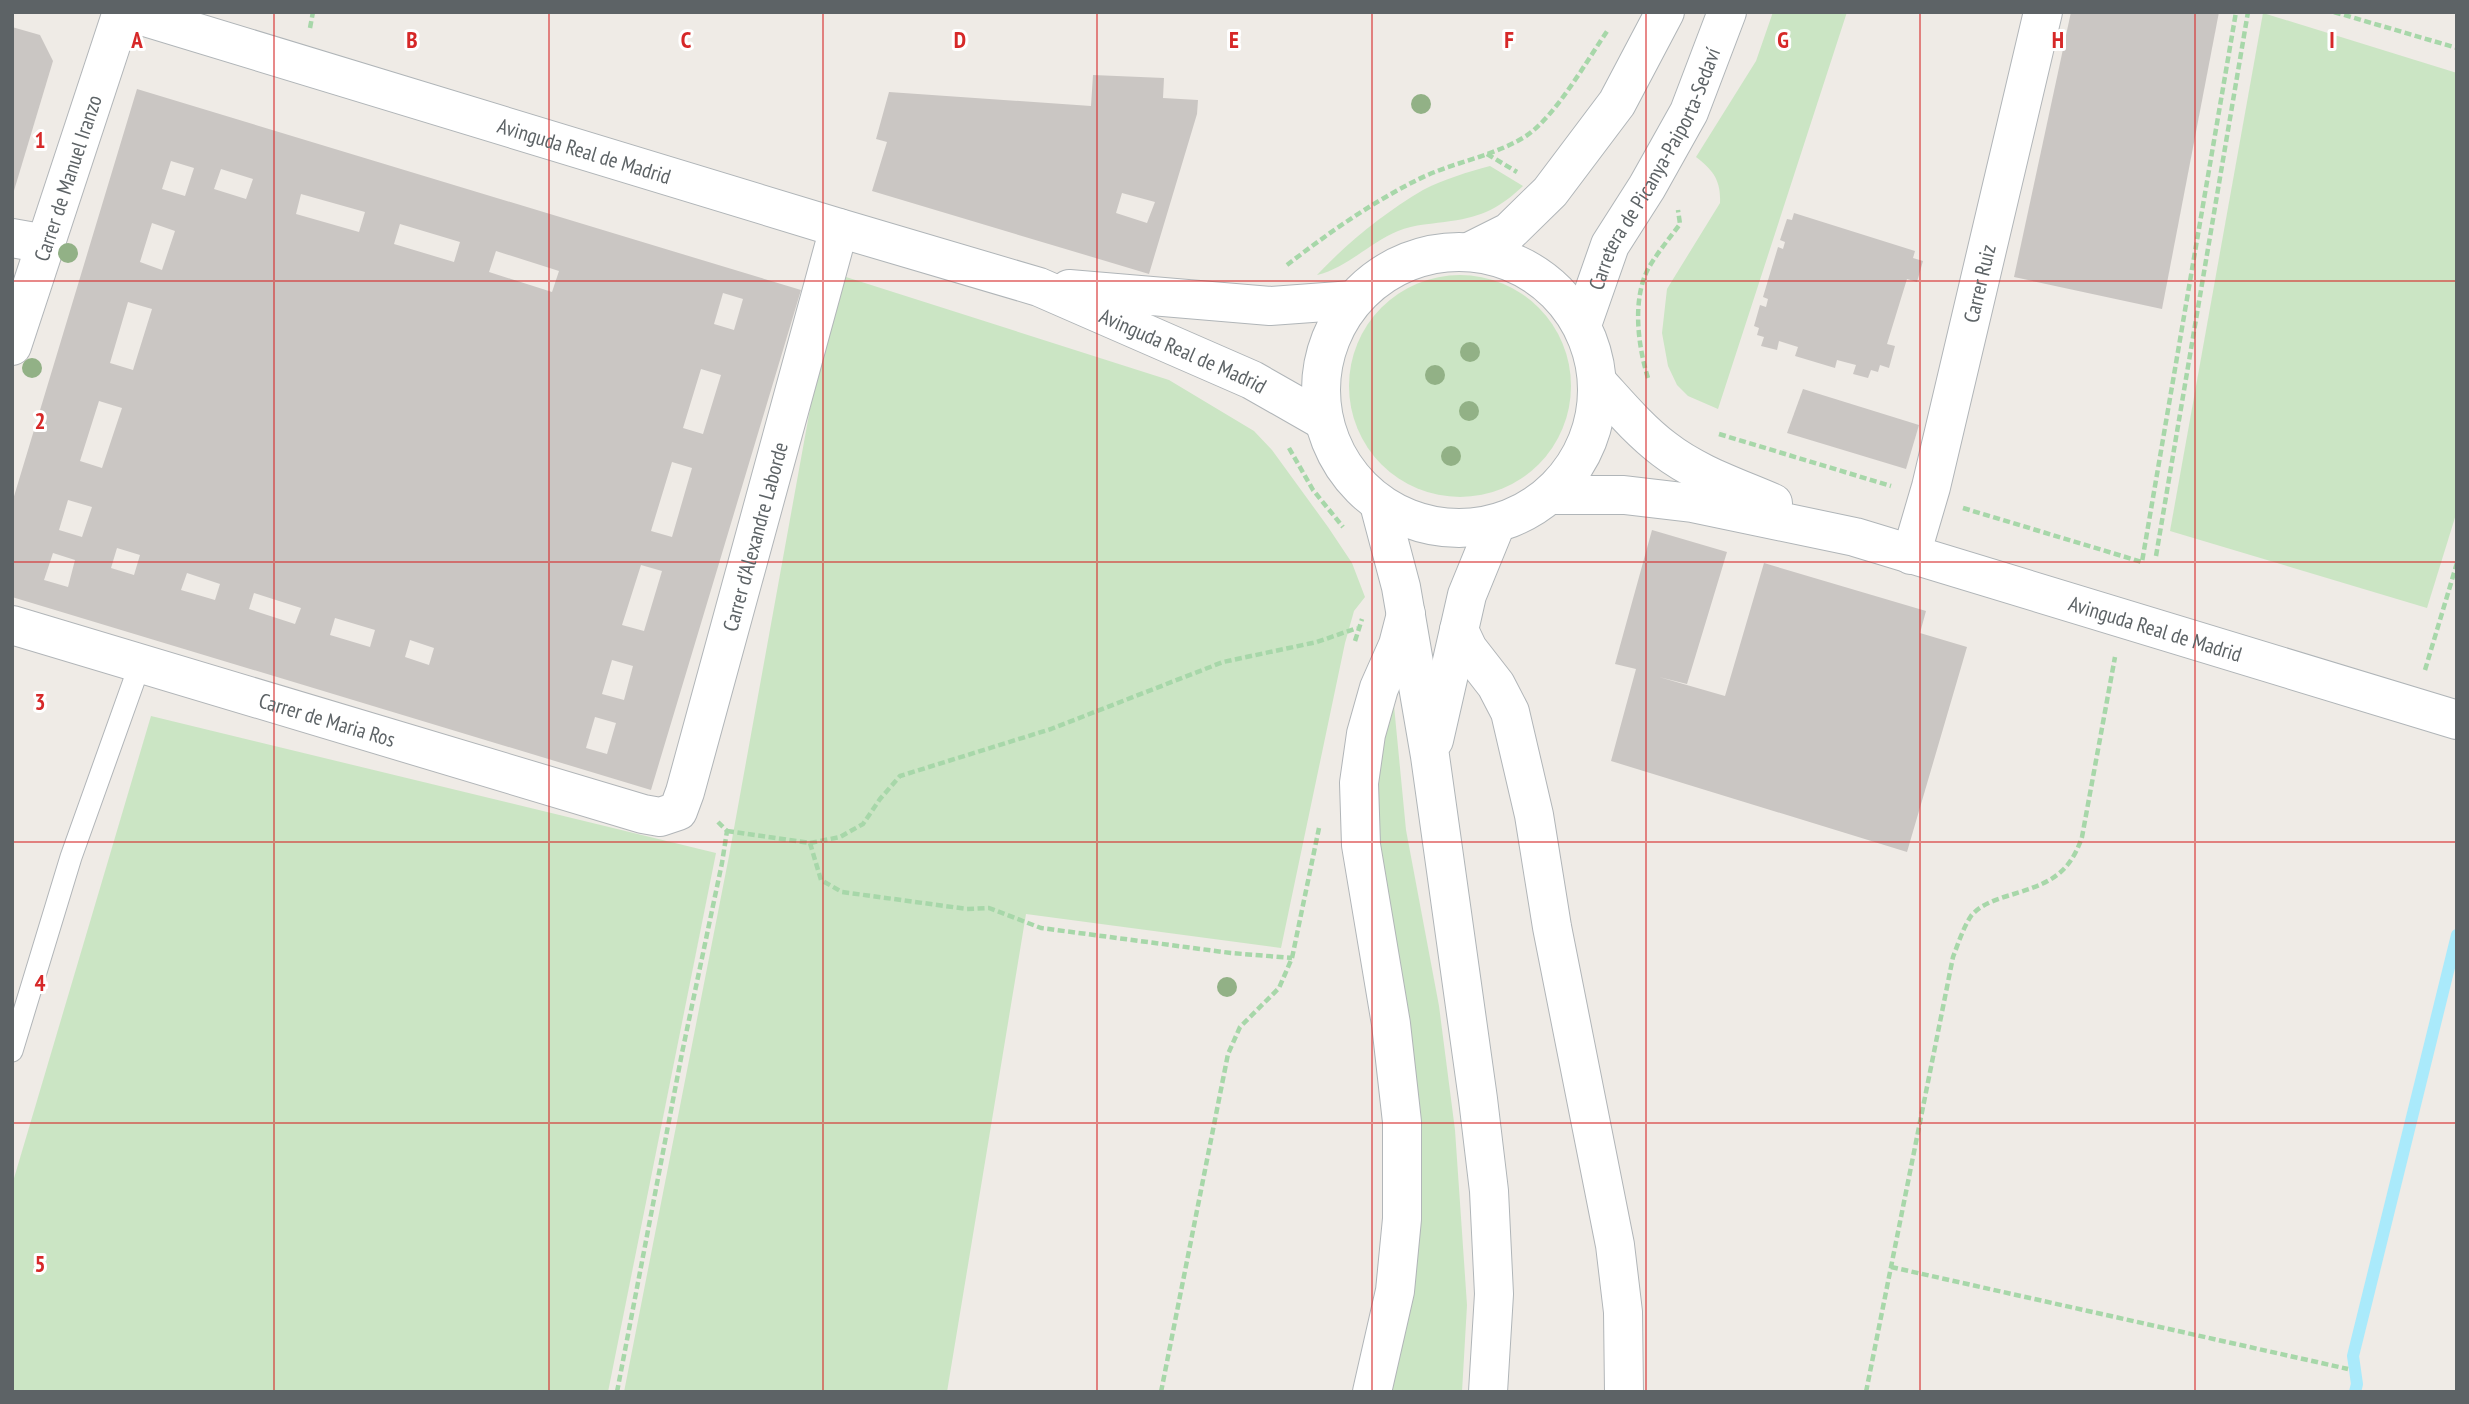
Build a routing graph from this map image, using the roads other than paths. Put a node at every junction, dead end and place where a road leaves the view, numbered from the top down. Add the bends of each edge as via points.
1 (122, 12) edge
2 (129, 12) edge
3 (1665, 12) edge
4 (1727, 12) edge
5 (1753, 12) edge
6 (2043, 12) edge
7 (1689, 112) junction
8 (839, 228) junction
9 (29, 241) edge
10 (1471, 251) junction
11 (1039, 287) junction
12 (1353, 300) junction
13 (1583, 325) junction
14 (12, 346) edge
15 (1598, 383) junction
16 (1324, 421) junction
17 (1550, 495) junction
18 (1379, 504) junction
19 (1496, 524) junction
20 (1855, 537) junction
21 (1911, 555) junction
22 (1406, 614) junction
23 (12, 625) edge
24 (1459, 630) junction
25 (140, 664) junction
26 (2457, 720) edge
27 (1430, 756) junction
28 (660, 813) joint
29 (12, 1051) edge
30 (1372, 1392) edge
31 (1488, 1392) edge
32 (1624, 1392) edge

1 - 9 street, Carrer de Manuel Iranzo
2 - 8 street, Avinguda Real de Madrid
3 - 10 street via 1617,103 1550,192 1509,232
4 - 7 street, Carretera de Picanya-Paiporta-Sedaví
5 - 7 street
6 - 21 street, Carrer Ruiz
7 - 13 street, Carretera de Picanya-Paiporta-Sedaví via 1609,245
8 - 11 street, Avinguda Real de Madrid
8 - 28 street, Carrer d'Alexandre Laborde via 685,792
9 - 14 street, Carrer de Manuel Iranzo
10 - 12 street via 1427,254 1386,271
10 - 13 street via 1516,262 1545,281
11 - 12 street, Avinguda Real de Madrid via 1270,306
11 - 16 street, Avinguda Real de Madrid via 1252,380
12 - 16 street via 1330,337 1321,378
13 - 15 street
15 - 17 street via 1594,425 1577,464
15 - 20 street, Avinguda Real de Madrid via 1664,450 1700,472
16 - 18 street via 1335,453 1354,481
17 - 19 street via 1525,513
17 - 20 street, Avinguda Real de Madrid via 1624,495 1692,503
18 - 19 street via 1416,522 1456,529
18 - 22 street
19 - 24 street via 1467,595
20 - 21 street, Avinguda Real de Madrid
21 - 26 street, Avinguda Real de Madrid
22 - 27 street
22 - 30 street via 1366,734 1359,783 1361,845 1402,1122 1402,1219 1395,1291
23 - 25 street, Carrer de Maria Ros
24 - 27 street
24 - 32 street via 1510,712 1534,815 1615,1245 1623,1312
25 - 28 street, Carrer de Maria Ros
25 - 29 lane via 71,857
27 - 31 street via 1489,1191 1494,1294

